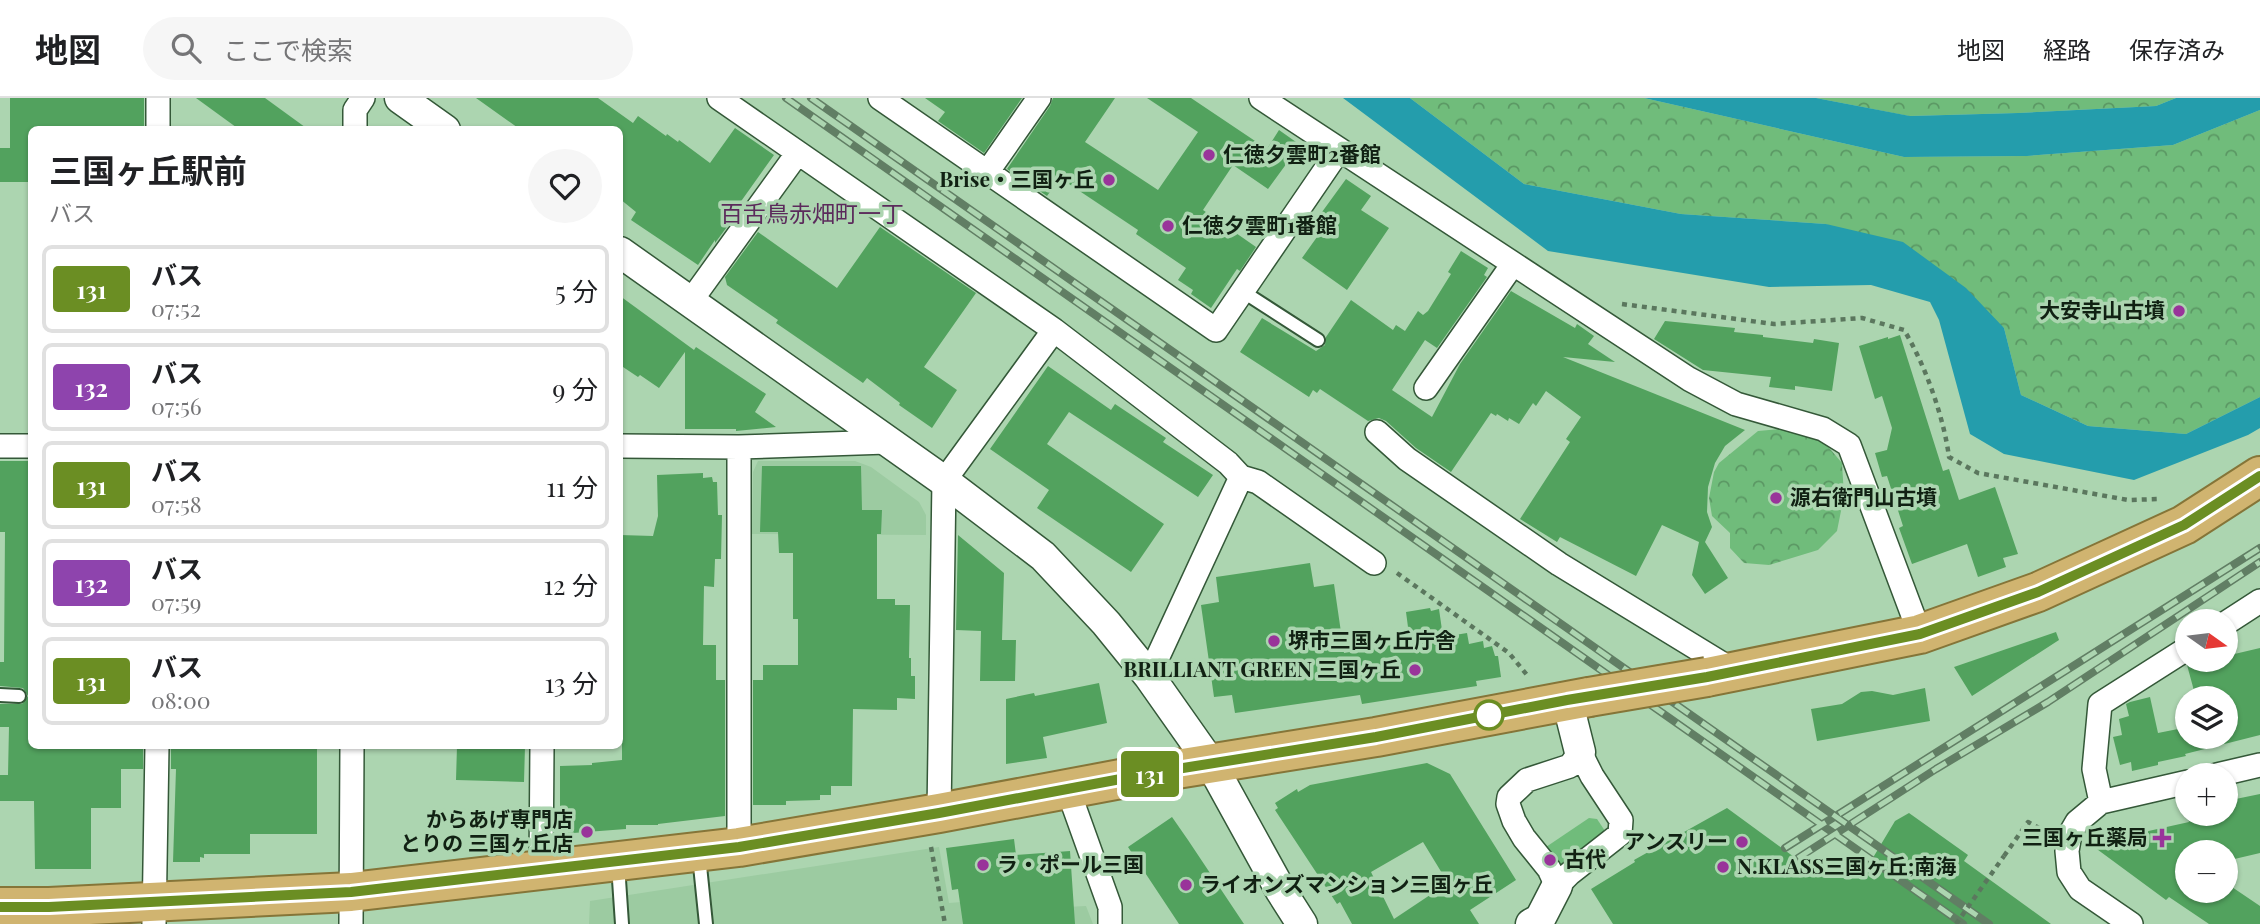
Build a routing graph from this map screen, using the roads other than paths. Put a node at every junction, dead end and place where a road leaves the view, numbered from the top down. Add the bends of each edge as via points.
1 (158, 98) edge
2 (363, 98) edge
3 (400, 98) edge
4 (719, 98) edge
5 (880, 98) edge
6 (1039, 98) edge
7 (1261, 98) edge
8 (158, 126) edge
9 (355, 126) edge
10 (439, 126) edge
11 (1339, 150) junction
12 (797, 154) junction
13 (988, 171) junction
14 (623, 254) edge
15 (1513, 264) junction
16 (1242, 291) junction
17 (690, 302) junction
18 (1054, 330) junction
19 (1318, 341) dead end
20 (1426, 388) dead end
21 (1377, 432) dead end
22 (887, 442) junction
23 (0, 446) edge
24 (28, 446) edge
25 (623, 446) edge
26 (739, 447) junction
27 (2260, 476) edge
28 (1241, 477) junction
29 (944, 481) junction
30 (1374, 563) road end
31 (2260, 601) edge
32 (2238, 615) edge
33 (1920, 634) junction
34 (2175, 656) edge
35 (1720, 674) junction
36 (1149, 676) junction
37 (0, 695) edge
38 (19, 695) dead end
39 (1578, 698) junction
40 (157, 749) edge
41 (352, 749) edge
42 (542, 749) edge
43 (1580, 752) junction
44 (1211, 764) junction
45 (2260, 765) edge
46 (2238, 770) edge
47 (2175, 785) edge
48 (1068, 790) junction
49 (2101, 802) junction
50 (935, 828) junction
51 (739, 847) junction
52 (699, 852) junction
53 (618, 861) junction
54 (541, 871) junction
55 (1557, 886) junction
56 (0, 907) edge
57 (351, 908) edge
58 (154, 913) edge
59 (622, 924) edge
60 (706, 924) edge
61 (1110, 924) edge
62 (1302, 924) edge
63 (1531, 924) edge
64 (2131, 924) edge

1 - 8 street
2 - 9 street via 355,110
3 - 10 street
4 - 12 street
5 - 13 street
6 - 13 street
7 - 11 street
11 - 15 street
11 - 16 street
12 - 17 street
12 - 18 street
13 - 16 street via 1216,330
14 - 17 street
15 - 20 street
15 - 33 street via 1689,379 1736,404 1823,429 1849,445
16 - 19 lane
17 - 22 street
18 - 28 street
18 - 29 street
21 - 35 street via 1407,459
22 - 26 street
22 - 29 street
23 - 24 street
25 - 26 street
26 - 51 street
27 - 33 highway via 2184,525 2038,592
28 - 30 street via 1258,482 1310,525
28 - 36 street via 1206,564
29 - 36 street via 1043,556
29 - 50 street
31 - 32 street
33 - 35 highway
34 - 49 street via 2100,704 2094,769
35 - 39 highway, bridge
36 - 44 street
37 - 38 lane
39 - 43 street
39 - 44 highway
40 - 58 street
41 - 57 street
42 - 54 street
43 - 55 street via 1621,820 1619,834
43 - 55 street via 1570,766 1527,780 1508,804 1524,838
44 - 48 highway
44 - 62 street
45 - 46 street
47 - 49 street
48 - 50 highway
48 - 61 street via 1110,907
49 - 64 street via 2081,817 2070,834 2068,872 2080,888
50 - 51 highway
51 - 52 highway
52 - 53 highway
52 - 60 lane
53 - 54 highway
53 - 59 lane
54 - 57 highway
55 - 63 street via 1539,919
56 - 58 highway
57 - 58 highway

